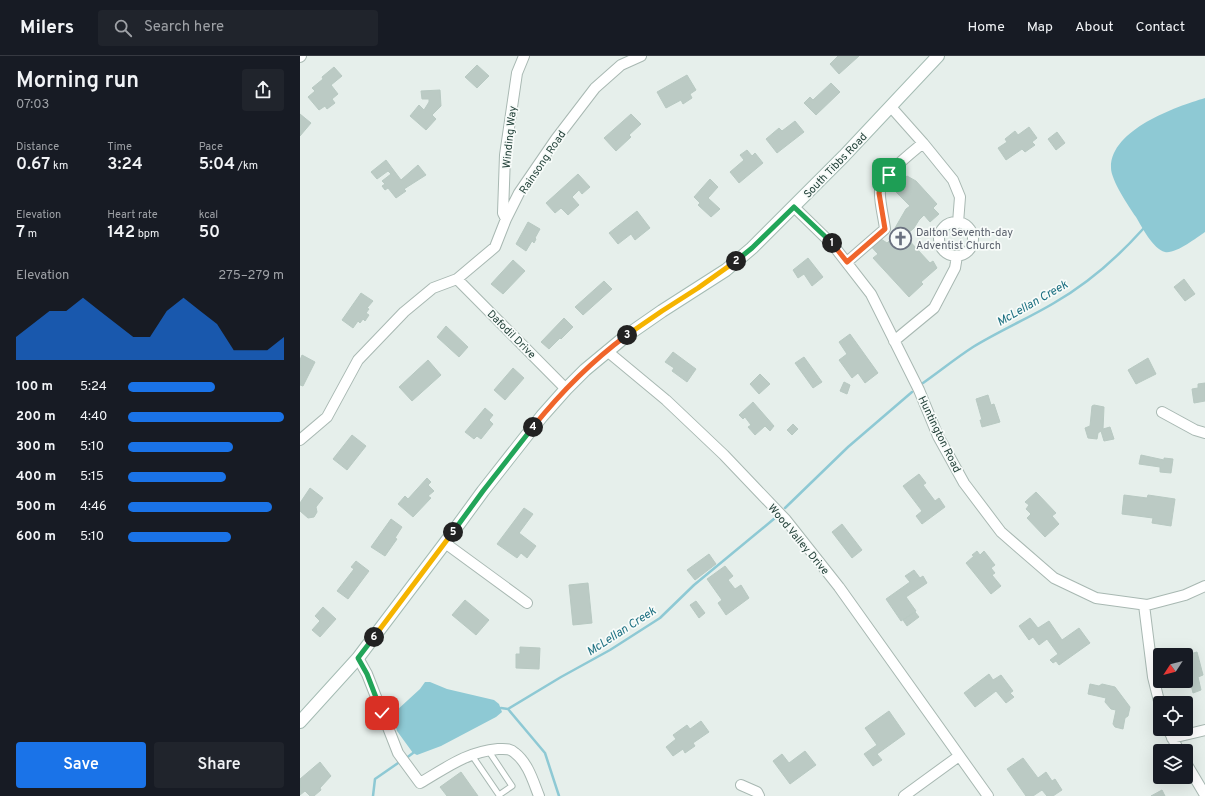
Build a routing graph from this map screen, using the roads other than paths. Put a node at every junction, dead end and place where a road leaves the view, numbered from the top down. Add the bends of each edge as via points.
1 (524, 56) edge
2 (641, 56) edge
3 (938, 56) edge
4 (891, 107) junction
5 (923, 143) junction
6 (794, 207) junction
7 (506, 219) junction
8 (958, 222) junction
9 (957, 256) junction
10 (847, 262) junction
11 (457, 279) junction
12 (894, 341) junction
13 (607, 351) junction
14 (566, 389) junction
15 (1162, 412) dead end
16 (1205, 433) edge
17 (300, 440) edge
18 (445, 543) junction
19 (1205, 586) edge
20 (527, 603) dead end
21 (1144, 605) junction
22 (358, 658) junction
23 (1158, 696) edge
24 (300, 722) edge
25 (1205, 730) edge
26 (1193, 731) edge
27 (488, 750) junction
28 (471, 754) junction
29 (959, 756) junction
30 (1193, 775) edge
31 (741, 785) dead end
32 (1205, 795) edge
33 (539, 796) edge
34 (759, 796) edge
35 (904, 796) edge
36 (988, 796) edge

1 - 7 street, Winding Way via 516,73 505,155 503,213
2 - 7 street, Rainsong Road via 621,65 595,88 556,139
3 - 4 street, South Tibbs Road
4 - 5 street
4 - 6 street, South Tibbs Road
5 - 8 street via 952,180 960,197
5 - 10 street via 882,183 879,193 885,229
6 - 10 street, Huntington Road via 834,245
6 - 13 street, South Tibbs Road via 726,270 662,311
7 - 11 street, Rainsong Road via 495,247
8 - 9 street via 968,228 973,243 967,252
8 - 9 street via 943,228 939,238 942,249 951,256
9 - 12 street via 955,268 934,308
10 - 12 street, Huntington Road via 871,294
11 - 14 street, Dafodil Drive
11 - 17 street via 432,288 404,312 358,360 327,417
12 - 21 street, Huntington Road via 938,436 964,483 1001,532 1054,578 1096,598
13 - 14 street, South Tibbs Road
13 - 29 street, Wood Valley Drive via 666,400 724,455 786,520 839,587
14 - 18 street, South Tibbs Road via 483,491
15 - 16 street
18 - 20 street
18 - 22 street, South Tibbs Road
19 - 21 street, Huntington Road via 1185,595
21 - 23 street
22 - 24 street, South Tibbs Road
22 - 28 street via 367,674 398,753 420,783
25 - 26 street
27 - 28 street
27 - 28 lane via 512,786 500,795
27 - 33 street via 508,748 516,753 527,767
29 - 35 street
29 - 36 street, Wood Valley Drive
30 - 32 street
31 - 34 street via 757,792

